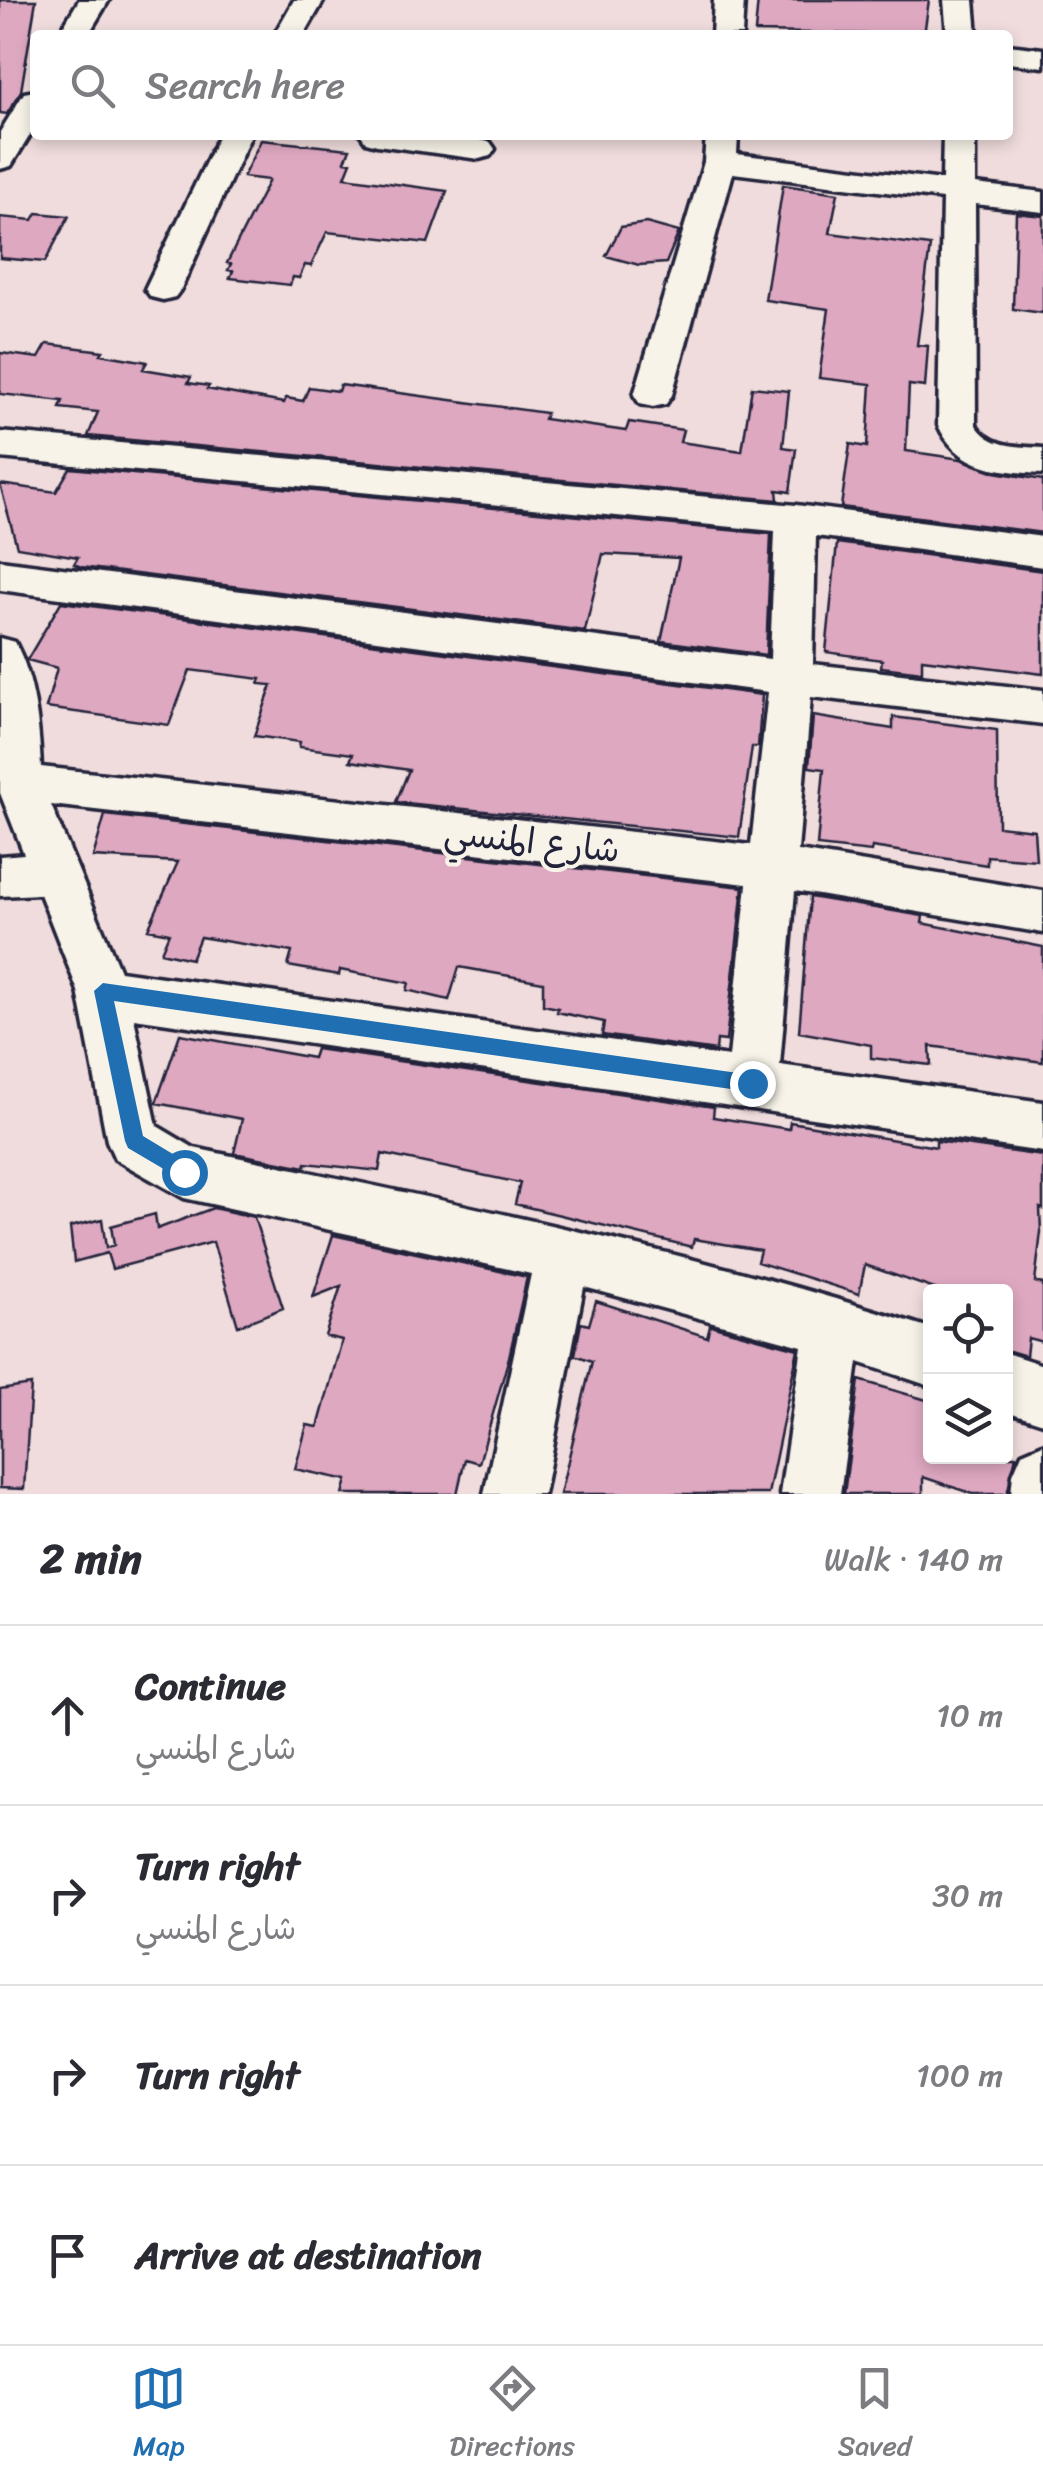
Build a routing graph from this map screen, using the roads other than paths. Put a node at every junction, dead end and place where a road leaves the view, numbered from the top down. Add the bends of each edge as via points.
1 (94, 0) edge
2 (730, 0) edge
3 (959, 0) edge
4 (305, 1) edge
5 (76, 30) edge
6 (291, 30) edge
7 (728, 30) edge
8 (962, 30) edge
9 (1013, 55) edge
10 (1043, 58) edge
11 (30, 108) edge
12 (233, 140) edge
13 (411, 140) edge
14 (959, 140) edge
15 (721, 148) edge
16 (479, 150) dead end
17 (0, 159) edge
18 (956, 190) junction
19 (1043, 202) edge
20 (163, 288) dead end
21 (653, 396) dead end
22 (0, 444) edge
23 (1043, 461) edge
24 (796, 519) junction
25 (1043, 552) edge
26 (0, 574) edge
27 (0, 654) edge
28 (791, 678) junction
29 (1043, 707) edge
30 (8, 718) edge
31 (18, 783) junction
32 (771, 867) junction
33 (55, 873) junction
34 (0, 876) edge
35 (1043, 912) edge
36 (103, 991) junction
37 (752, 1083) junction
38 (1043, 1127) edge
39 (563, 1253) junction
40 (834, 1326) junction
41 (923, 1355) edge
42 (1013, 1384) edge
43 (1043, 1394) edge
44 (1043, 1474) edge
45 (514, 1494) edge
46 (810, 1494) edge
47 (1042, 1494) edge

1 - 5 street
2 - 7 street
3 - 8 street
4 - 6 street
9 - 10 street
11 - 17 street
12 - 20 street
13 - 16 street
14 - 18 street
15 - 18 street
15 - 21 street
18 - 19 street
18 - 23 street via 961,440 974,452
22 - 24 street
24 - 25 street
24 - 28 street
26 - 28 street
27 - 30 street
28 - 29 street
28 - 32 street
30 - 31 street
31 - 32 street, شارع المنسي
31 - 33 street
32 - 35 street, شارع المنسي
32 - 37 street
33 - 34 street
33 - 36 street
36 - 37 street
36 - 39 street via 134,1141 184,1172
37 - 38 street
39 - 40 street
39 - 45 street
40 - 41 street
40 - 46 street
42 - 43 street
44 - 47 street

